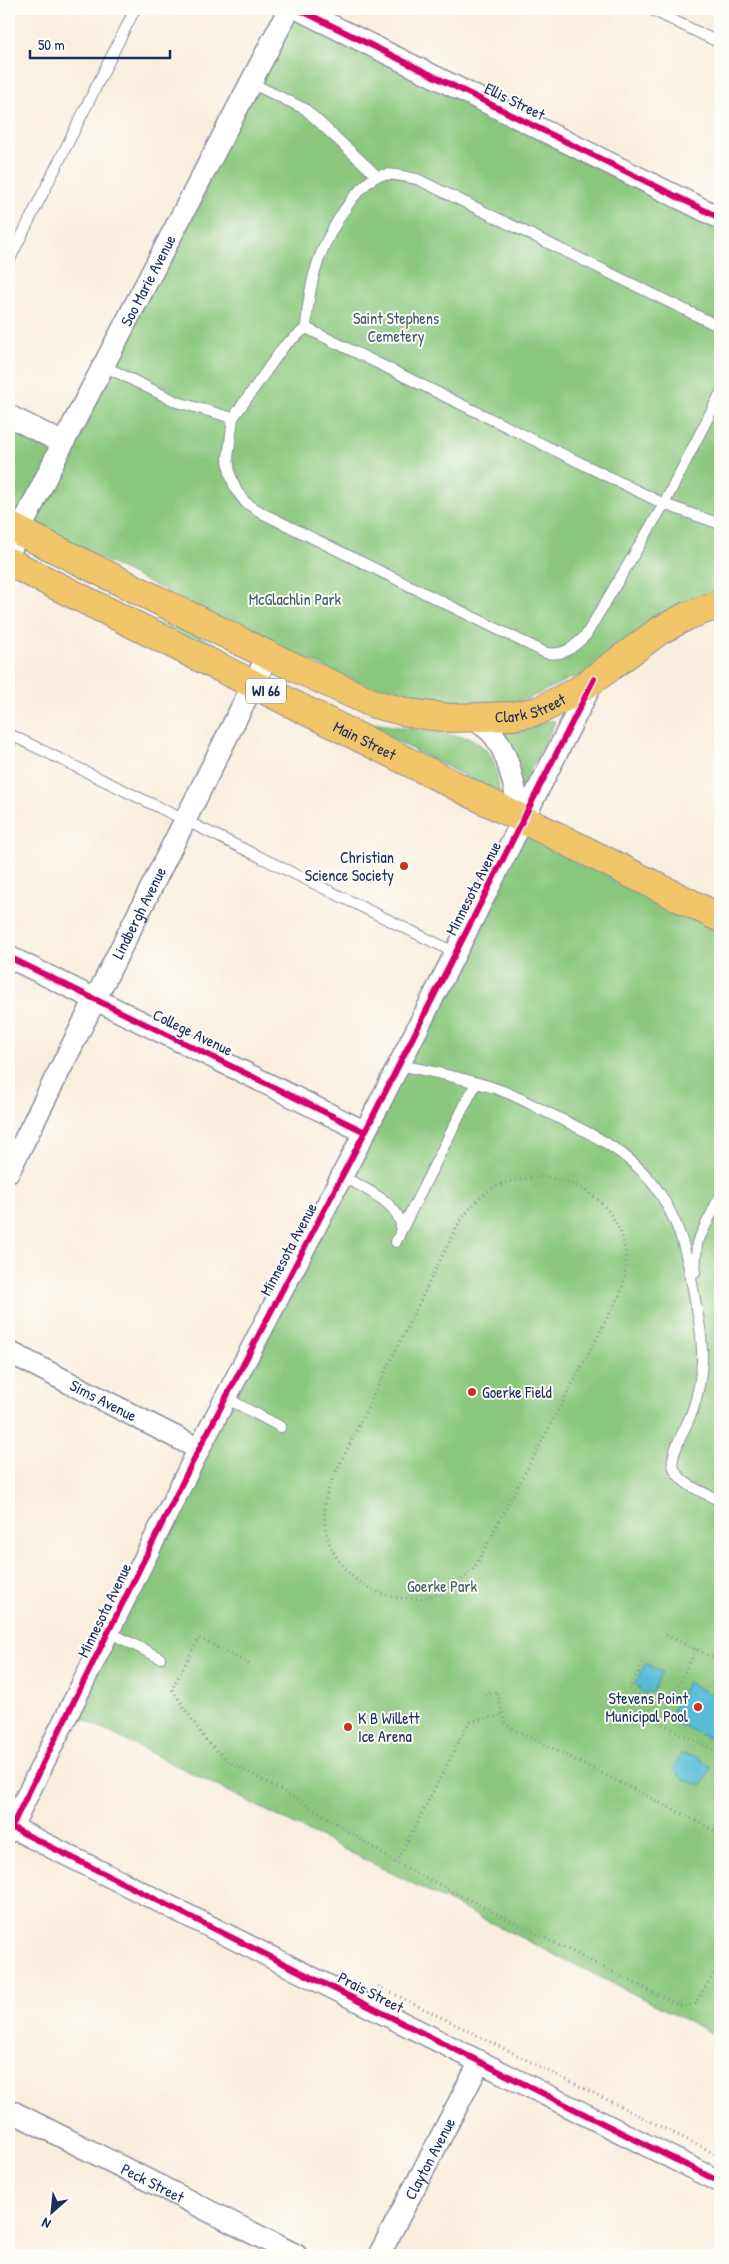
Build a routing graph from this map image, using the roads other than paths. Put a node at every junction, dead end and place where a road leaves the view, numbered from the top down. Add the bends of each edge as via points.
1 (135, 9) edge
2 (289, 9) edge
3 (298, 9) edge
4 (650, 9) edge
5 (720, 43) edge
6 (251, 83) junction
7 (377, 176) junction
8 (720, 218) edge
9 (9, 261) edge
10 (306, 328) junction
11 (720, 330) edge
12 (104, 366) junction
13 (720, 394) edge
14 (9, 416) edge
15 (233, 418) junction
16 (63, 443) junction
17 (664, 504) junction
18 (720, 524) edge
19 (12, 537) edge
20 (9, 562) edge
21 (720, 604) edge
22 (268, 655) junction
23 (594, 679) junction
24 (253, 684) junction
25 (472, 718) junction
26 (9, 734) edge
27 (185, 821) junction
28 (523, 821) junction
29 (720, 918) edge
30 (456, 953) junction
31 (9, 958) edge
32 (95, 1000) junction
33 (399, 1065) junction
34 (476, 1083) junction
35 (365, 1132) junction
36 (9, 1171) edge
37 (341, 1176) junction
38 (720, 1196) edge
39 (401, 1231) junction
40 (396, 1242) dead end
41 (694, 1295) junction
42 (9, 1352) edge
43 (226, 1398) junction
44 (281, 1427) dead end
45 (199, 1450) junction
46 (720, 1501) edge
47 (109, 1632) junction
48 (160, 1658) dead end
49 (10, 1828) edge
50 (480, 2062) junction
51 (9, 2110) edge
52 (720, 2182) edge
53 (296, 2255) edge
54 (379, 2255) edge

1 - 9 lane
2 - 6 street, Soo Marie Avenue
3 - 8 street, Ellis Street
4 - 5 lane
6 - 7 lane via 305,110
6 - 12 street, Soo Marie Avenue
7 - 10 lane via 358,192 326,241 308,297
7 - 11 lane via 416,179 707,320
10 - 15 lane via 284,346
10 - 17 lane
12 - 15 lane via 176,402
12 - 16 street, Soo Marie Avenue
13 - 17 lane
14 - 16 street
15 - 17 lane via 228,458 230,474 246,503 555,655 575,646 586,635
16 - 19 street, Soo Marie Avenue
17 - 18 lane
19 - 22 main road, WI 66
20 - 24 main road, Main Street / WI 66
21 - 23 main road, Clark Street / WI 66 via 659,631
22 - 24 street, Lindbergh Avenue
22 - 25 main road, Clark Street / WI 66 via 374,704 415,714
23 - 25 main road, Clark Street / WI 66 via 538,711
23 - 28 street, Minnesota Avenue
24 - 27 street, Lindbergh Avenue
24 - 28 main road, Main Street / WI 66
25 - 28 street via 490,732 499,745
26 - 27 lane
27 - 30 lane
27 - 32 street, Lindbergh Avenue
28 - 29 main road, Main Street / WI 66
28 - 30 street, Minnesota Avenue
30 - 33 street, Minnesota Avenue
31 - 32 street, College Avenue
32 - 35 street, College Avenue
32 - 36 street, Lindbergh Avenue
33 - 34 lane
33 - 35 street, Minnesota Avenue
34 - 39 lane
34 - 41 lane via 495,1088 577,1128 622,1154 640,1169 663,1199 676,1224 685,1246
35 - 37 street, Minnesota Avenue
37 - 39 lane via 385,1200 399,1220
37 - 43 street, Minnesota Avenue
38 - 41 lane via 697,1243
39 - 40 lane
41 - 46 lane via 702,1339 700,1384 673,1464 682,1479
42 - 45 street, Sims Avenue
43 - 44 lane
43 - 45 street, Minnesota Avenue
45 - 47 street, Minnesota Avenue
47 - 48 lane
47 - 49 street, Minnesota Avenue
49 - 50 street, Prais Street
50 - 52 street, Prais Street
50 - 54 street, Clayton Avenue
51 - 53 street, Peck Street

